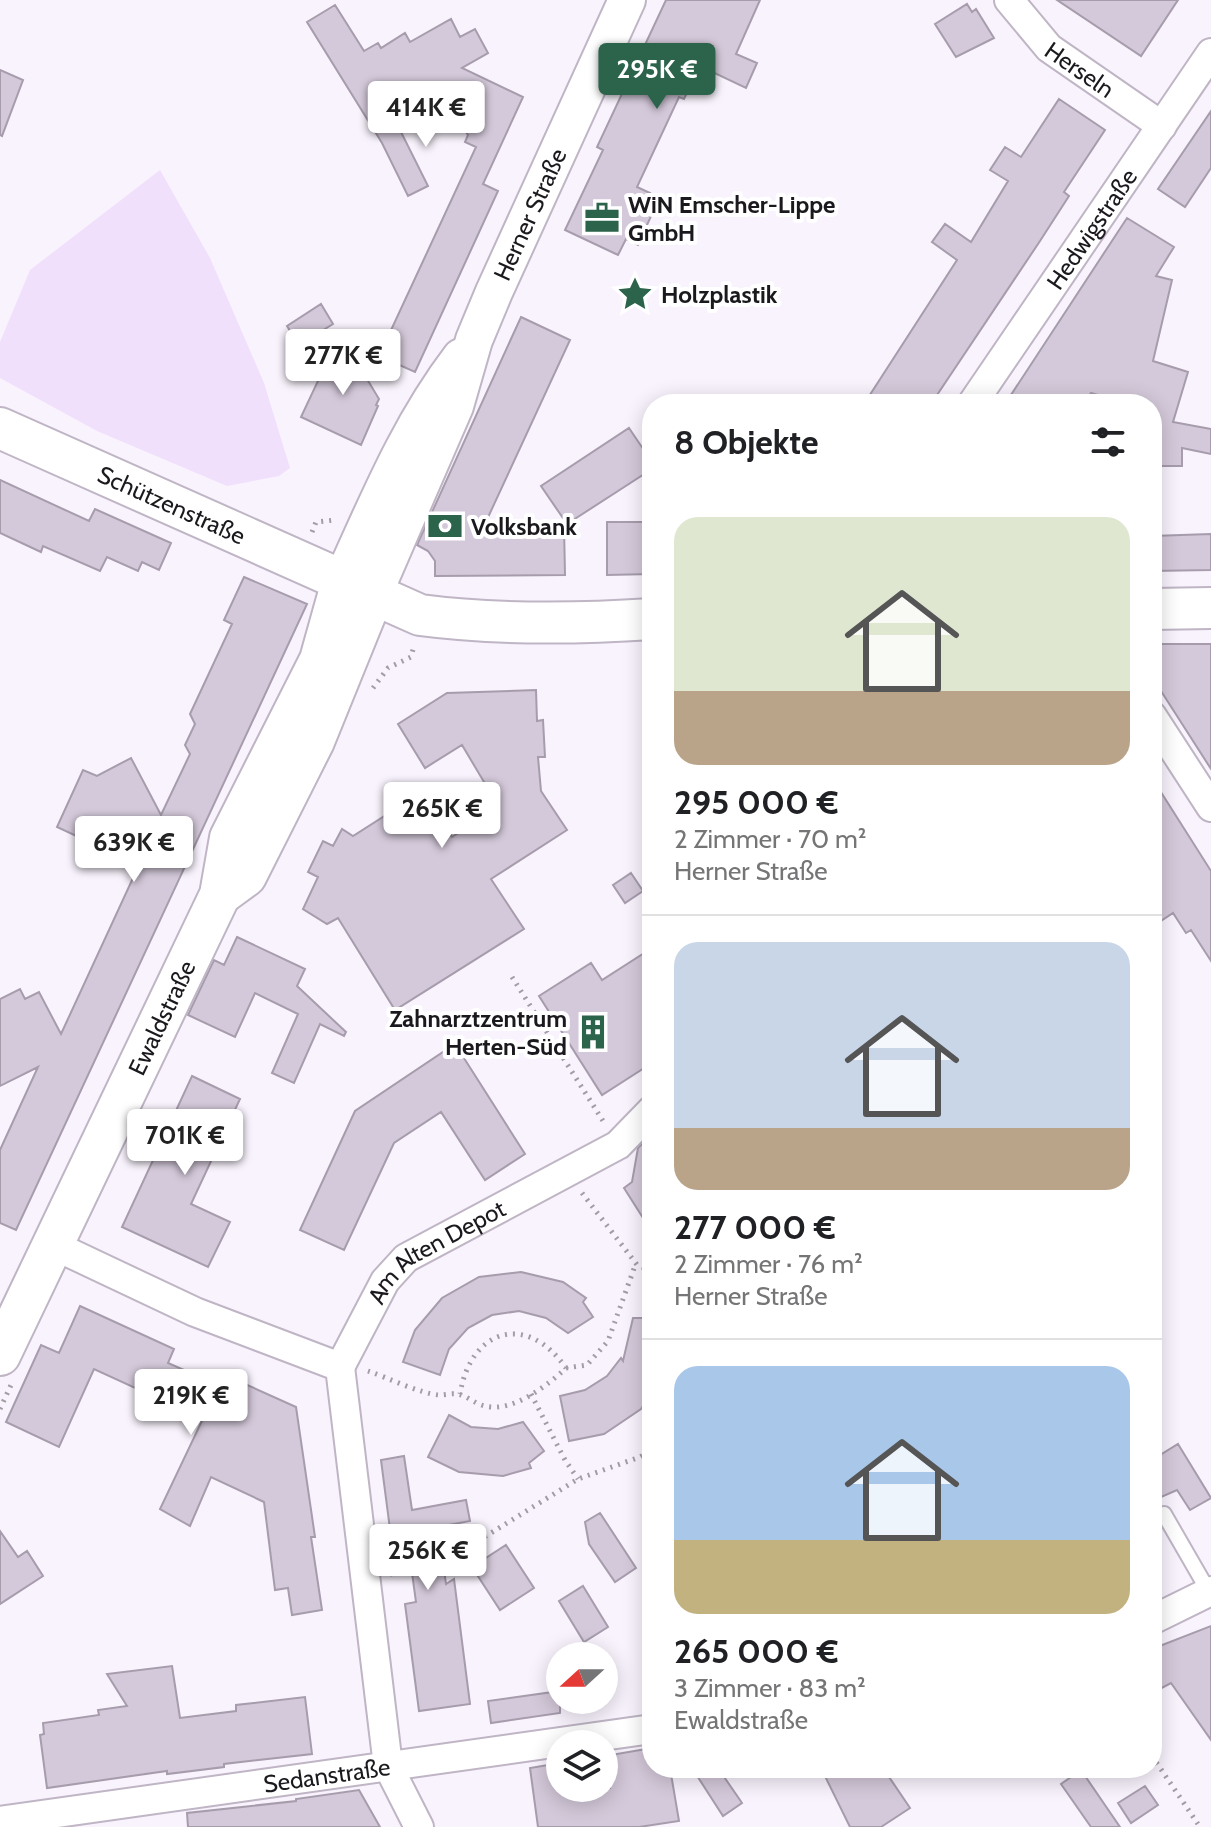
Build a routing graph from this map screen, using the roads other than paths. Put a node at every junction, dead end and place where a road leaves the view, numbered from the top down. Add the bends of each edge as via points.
1 (627, 0) edge
2 (1009, 0) edge
3 (1211, 53) edge
4 (1162, 126) junction
5 (979, 394) edge
6 (0, 428) edge
7 (358, 586) junction
8 (1211, 608) edge
9 (1162, 609) edge
10 (642, 619) edge
11 (1162, 731) edge
12 (1211, 807) edge
13 (642, 1120) edge
14 (53, 1245) junction
15 (0, 1355) edge
16 (340, 1367) junction
17 (1162, 1515) edge
18 (1210, 1592) edge
19 (1162, 1615) edge
20 (642, 1730) edge
21 (388, 1766) junction
22 (94, 1818) edge
23 (0, 1821) edge
24 (419, 1827) edge

1 - 7 street, Herner Straße via 474,340 455,406
2 - 4 street, Herseln via 1049,48
3 - 4 street, Hedwigstraße
4 - 5 street, Hedwigstraße
6 - 7 main road, Schützenstraße
7 - 10 main road via 420,615 448,619
7 - 14 main road, Ewaldstraße via 314,741 246,876 220,895
8 - 9 main road
11 - 12 street
13 - 16 street, Am Alten Depot via 618,1145 406,1258 385,1281
14 - 15 main road, Ewaldstraße
14 - 16 street via 195,1312
16 - 21 street
17 - 18 lane
18 - 19 street
20 - 21 street, Sedanstraße
21 - 22 street, Sedanstraße
21 - 24 street
22 - 23 street, Sedanstraße

